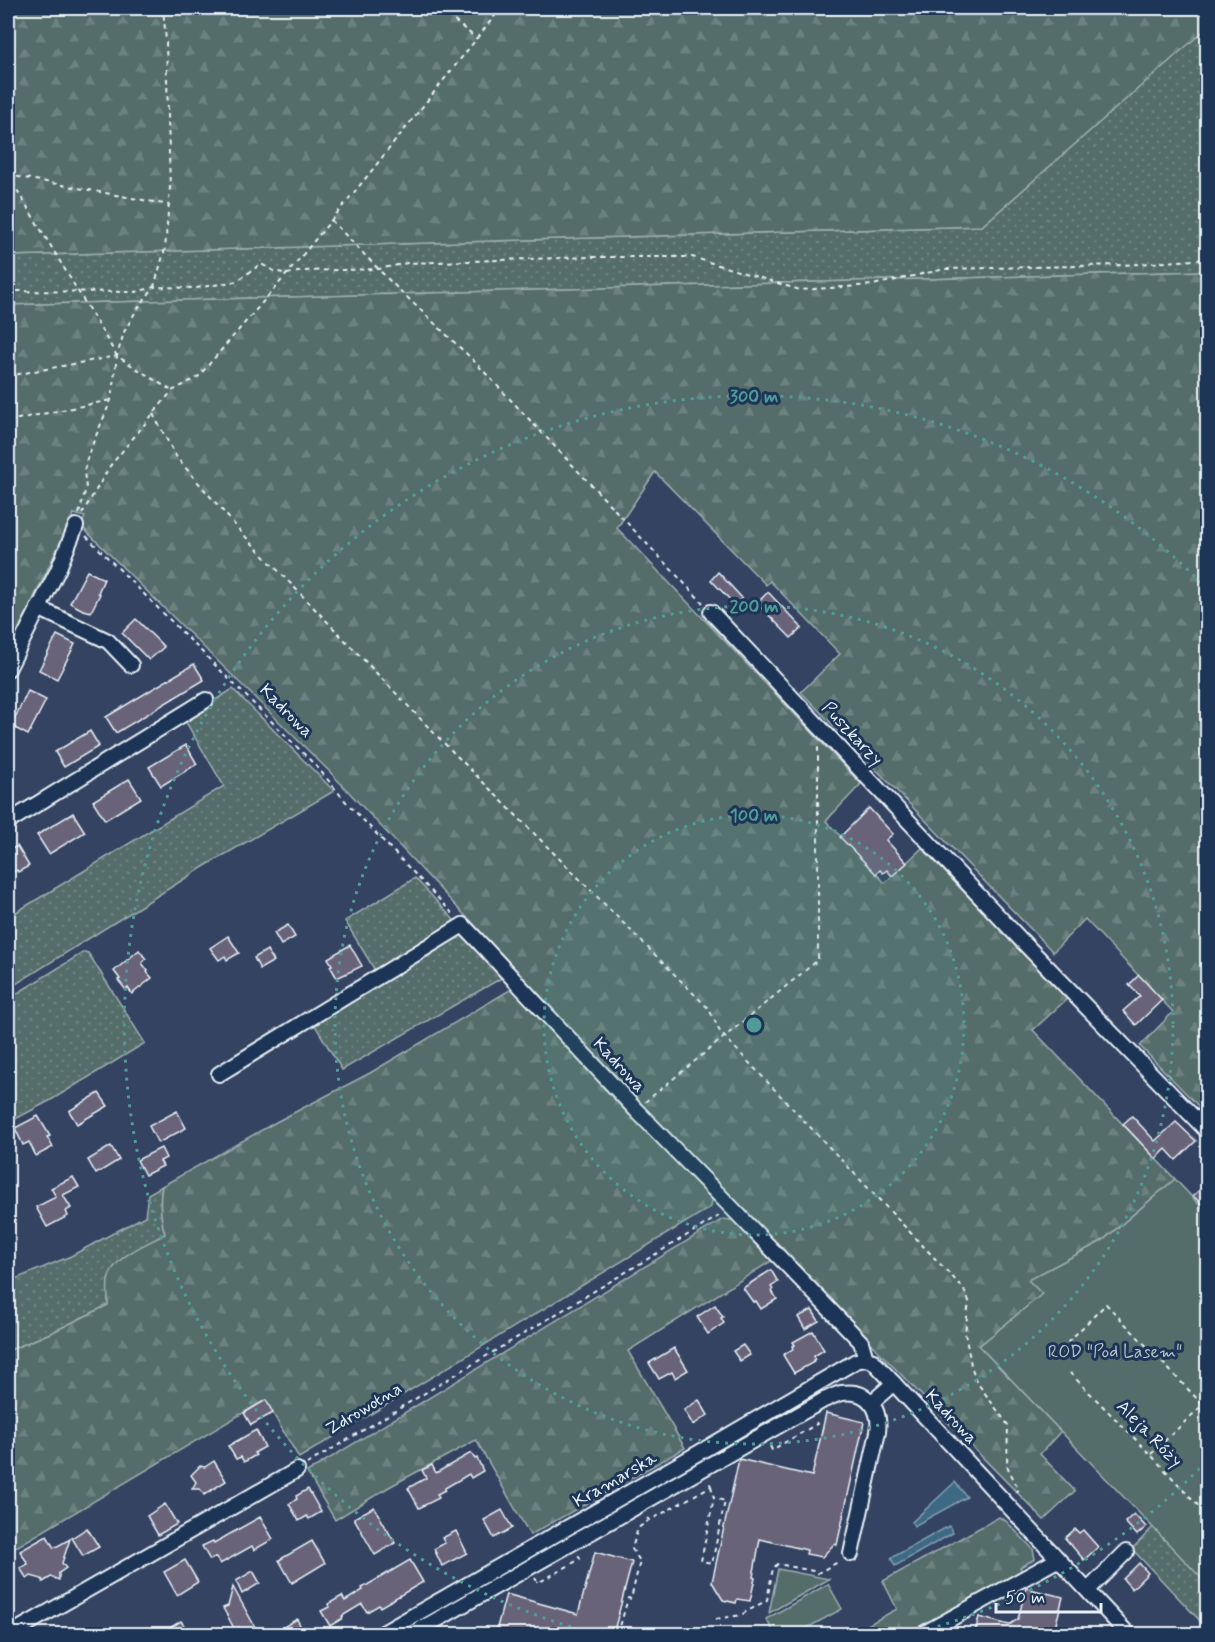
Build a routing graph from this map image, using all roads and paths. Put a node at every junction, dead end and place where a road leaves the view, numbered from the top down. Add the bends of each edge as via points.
1 (163, 8) edge
2 (442, 8) edge
3 (450, 8) edge
4 (501, 8) edge
5 (446, 14) junction
6 (477, 39) junction
7 (8, 175) edge
8 (170, 206) junction
9 (331, 220) junction
10 (1208, 259) edge
11 (379, 269) junction
12 (287, 274) junction
13 (154, 287) junction
14 (8, 291) edge
15 (78, 292) junction
16 (117, 356) junction
17 (8, 376) edge
18 (172, 391) junction
19 (111, 400) junction
20 (153, 414) junction
21 (8, 421) edge
22 (76, 526) junction
23 (39, 608) junction
24 (711, 612) joint
25 (131, 665) dead end
26 (8, 669) edge
27 (206, 700) dead end
28 (818, 724) junction
29 (8, 822) edge
30 (463, 925) junction
31 (724, 1036) junction
32 (219, 1074) dead end
33 (636, 1110) junction
34 (1208, 1132) edge
35 (732, 1208) junction
36 (1055, 1355) dead end
37 (866, 1359) junction
38 (1070, 1373) dead end
39 (894, 1383) junction
40 (1208, 1400) edge
41 (871, 1403) junction
42 (1202, 1405) junction
43 (1208, 1410) edge
44 (812, 1415) dead end
45 (767, 1440) dead end
46 (1150, 1454) junction
47 (297, 1470) joint
48 (709, 1475) dead end
49 (711, 1486) junction
50 (714, 1498) junction
51 (1005, 1503) junction
52 (645, 1515) dead end
53 (1208, 1516) edge
54 (649, 1520) junction
55 (576, 1550) dead end
56 (1126, 1552) dead end
57 (851, 1554) joint
58 (1057, 1560) junction
59 (532, 1574) dead end
60 (1088, 1590) junction
61 (716, 1619) dead end
62 (9, 1631) edge
63 (476, 1632) dead end
64 (619, 1634) edge
65 (381, 1635) edge
66 (412, 1635) edge
67 (486, 1635) edge
68 (923, 1635) edge
69 (1128, 1635) edge

1 - 8 path
2 - 5 path
3 - 5 path
4 - 6 path
5 - 6 path
6 - 9 path
7 - 8 path
7 - 15 path
8 - 13 path via 165,249
9 - 11 path
9 - 12 path
10 - 11 path via 945,269 873,285 800,290 692,257 511,259 407,263
11 - 12 path
11 - 24 path via 472,359
12 - 13 path via 261,264 237,282 197,288
12 - 18 path via 198,377
13 - 15 path via 136,292
13 - 16 path via 124,332
14 - 15 path
15 - 16 path
16 - 17 path
16 - 18 path
16 - 19 path
18 - 20 path
19 - 21 path
19 - 22 path via 88,455 84,471 86,488
20 - 22 path via 110,466
20 - 31 path via 177,458 241,532 709,1010
22 - 23 street
22 - 30 path, Kadrowa via 318,768
23 - 25 street via 108,641
23 - 26 street
24 - 28 street, Puszkarzy
27 - 29 street
28 - 31 path via 818,960
28 - 34 street, Puszkarzy
30 - 32 street
30 - 33 street, Kadrowa
31 - 33 path
31 - 51 path via 963,1287 969,1301 965,1333 976,1381 1008,1425 1007,1466 1018,1490
33 - 35 street, Kadrowa
35 - 37 street, Kadrowa via 861,1342
35 - 47 path, Zdrowotna
36 - 42 path via 1106,1304
37 - 39 street, Kadrowa via 873,1361
37 - 65 street, Kramarska via 856,1361
38 - 46 path, Aleja Róży
39 - 41 street
39 - 51 street, Kadrowa
40 - 42 path
41 - 57 street via 879,1418 878,1432
41 - 66 street via 850,1393 824,1400
42 - 43 path
42 - 46 path
44 - 45 path via 817,1424 772,1450
46 - 53 path, Aleja Róży
47 - 62 street
48 - 49 path
49 - 50 path
49 - 54 path
50 - 50 path via 701,1561 711,1563 725,1501
51 - 58 street, Kadrowa
52 - 54 path
54 - 64 path via 636,1527 632,1549 640,1561
55 - 59 path via 580,1559 538,1583
56 - 60 street
57 - 61 path via 816,1574 778,1564 773,1568 767,1600 741,1615
58 - 60 street, Kadrowa
58 - 68 street
60 - 69 street, Kadrowa
63 - 67 path

